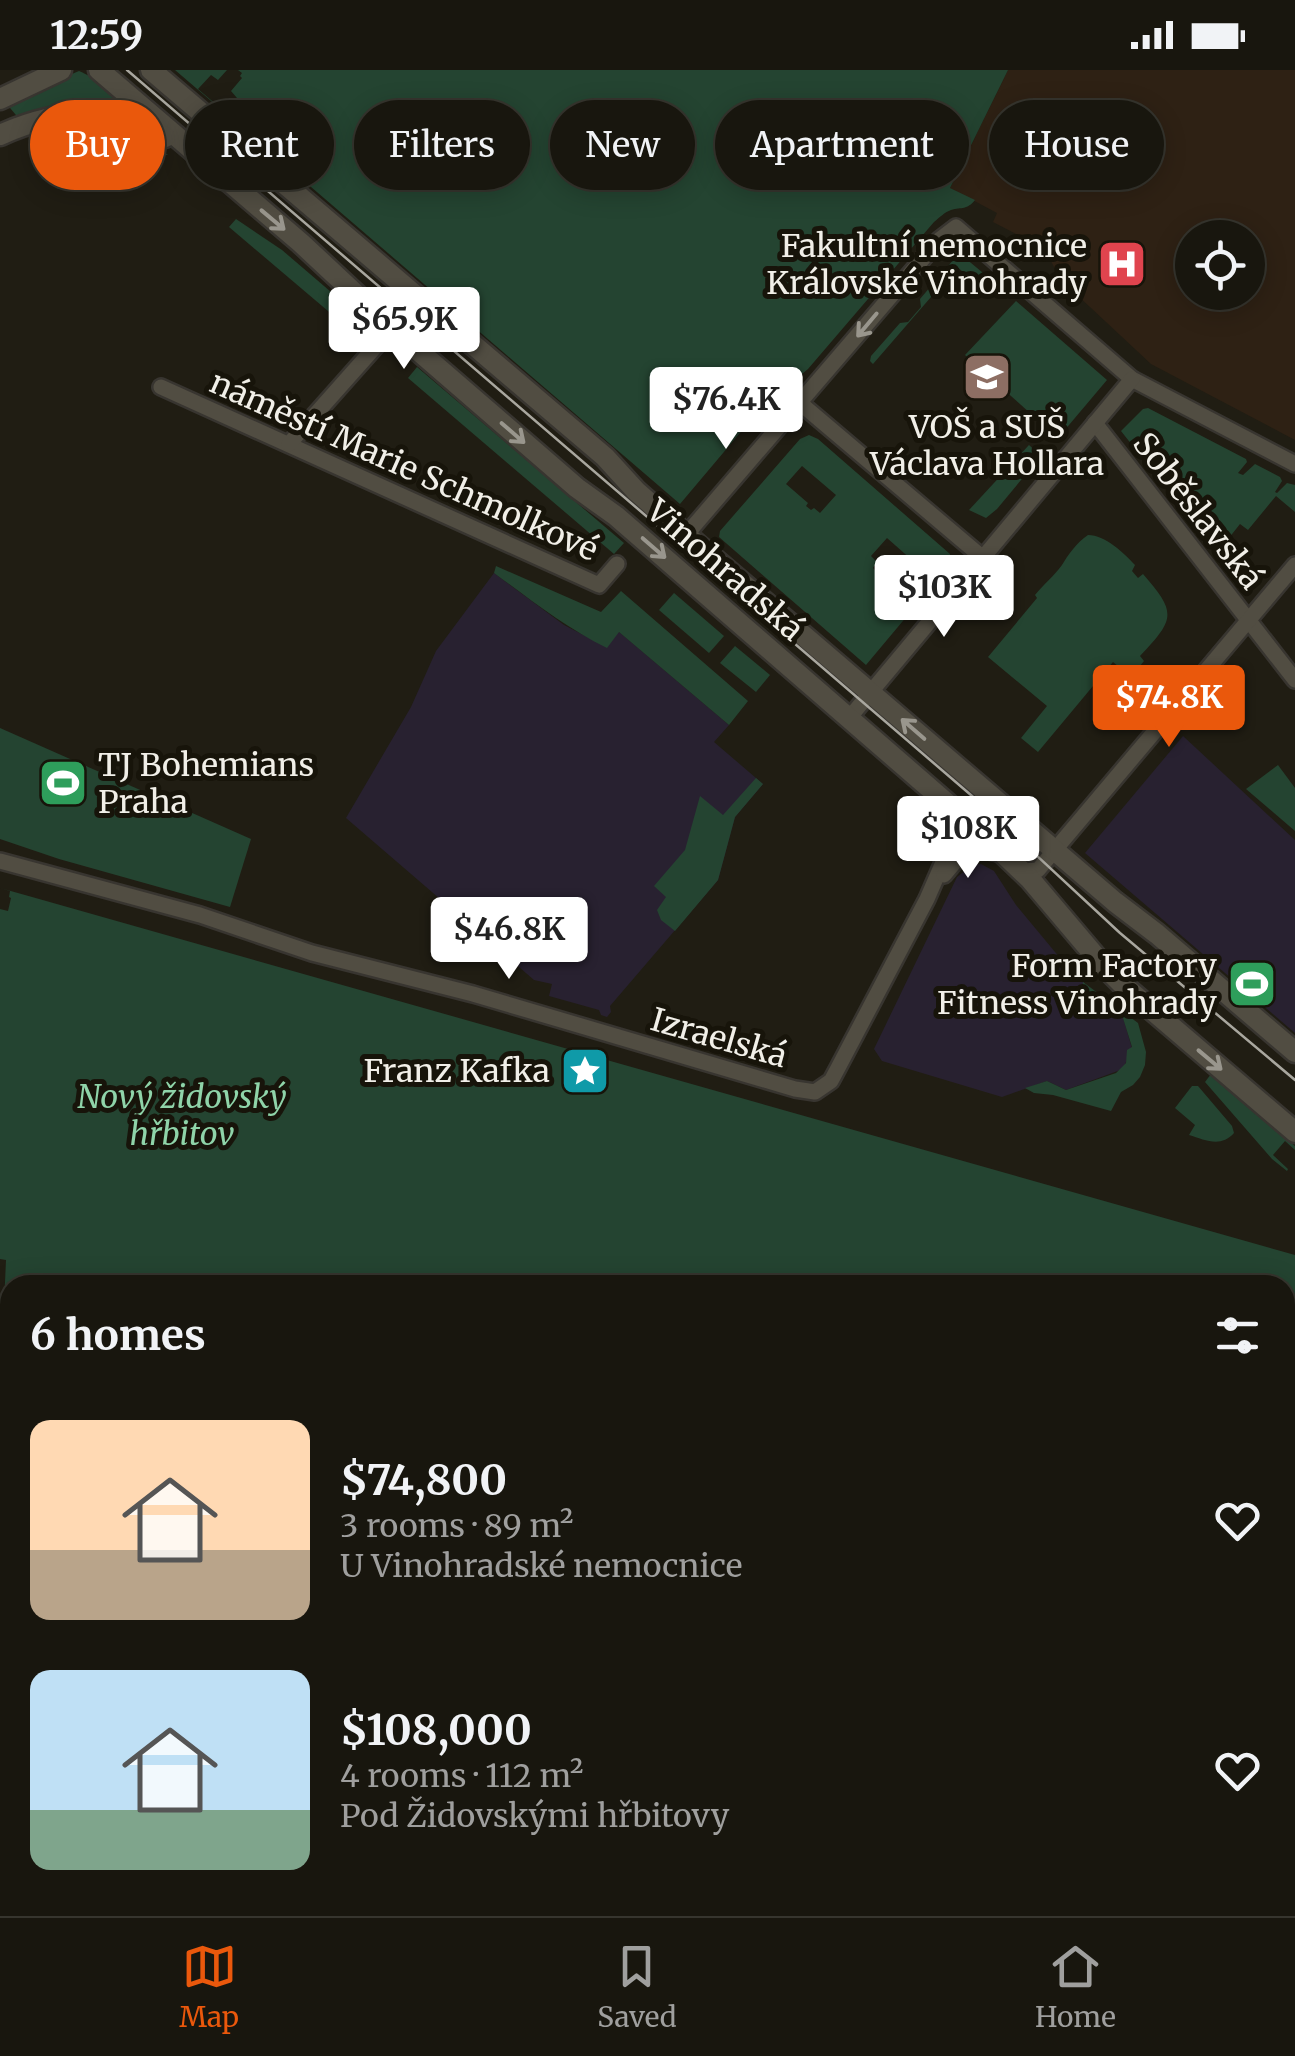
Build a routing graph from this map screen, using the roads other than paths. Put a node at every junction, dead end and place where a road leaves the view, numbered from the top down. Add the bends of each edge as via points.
1 (18, 70) edge
2 (61, 70) edge
3 (98, 70) edge
4 (151, 70) edge
5 (3, 97) edge
6 (0, 136) edge
7 (185, 145) edge
8 (185, 148) edge
9 (238, 190) edge
10 (392, 328) junction
11 (1132, 379) junction
12 (161, 387) dead end
13 (800, 402) junction
14 (1096, 423) junction
15 (289, 444) junction
16 (1295, 464) edge
17 (686, 534) junction
18 (983, 558) junction
19 (617, 564) dead end
20 (1295, 565) edge
21 (1248, 620) junction
22 (1295, 680) edge
23 (870, 692) junction
24 (850, 717) junction
25 (987, 792) junction
26 (966, 818) junction
27 (1054, 850) junction
28 (1005, 854) junction
29 (0, 861) edge
30 (1022, 871) junction
31 (928, 898) junction
32 (1295, 1052) edge
33 (1292, 1128) edge

1 - 5 main road
2 - 5 main road
3 - 7 main road, Vinohradská
4 - 17 main road, Vinohradská
6 - 8 main road via 83,113 132,122
9 -> 10 main road, Vinohradská
10 - 15 street
10 -> 24 main road, Vinohradská
11 -> 13 street via 956,227
11 - 14 street
11 - 16 street
12 - 15 street, náměstí Marie Schmolkové
13 - 17 street
13 - 18 street
14 - 18 street
14 - 21 street, Soběslavská
15 - 19 street, náměstí Marie Schmolkové via 598,585
17 - 23 main road, Vinohradská
18 - 23 street
20 - 21 street
21 - 22 street, Soběslavská
21 - 27 street
23 - 24 street
25 -> 23 main road, Vinohradská
24 - 26 main road, Vinohradská
25 - 26 street
25 - 27 main road, Vinohradská
26 - 28 main road, Vinohradská
26 - 31 street
27 - 30 street via 1038,870
27 - 32 main road, Vinohradská
28 - 30 main road, Vinohradská
28 - 31 street via 966,849
29 - 31 street, Izraelská via 806,1092 831,1081
30 -> 33 main road, Vinohradská via 1124,986

